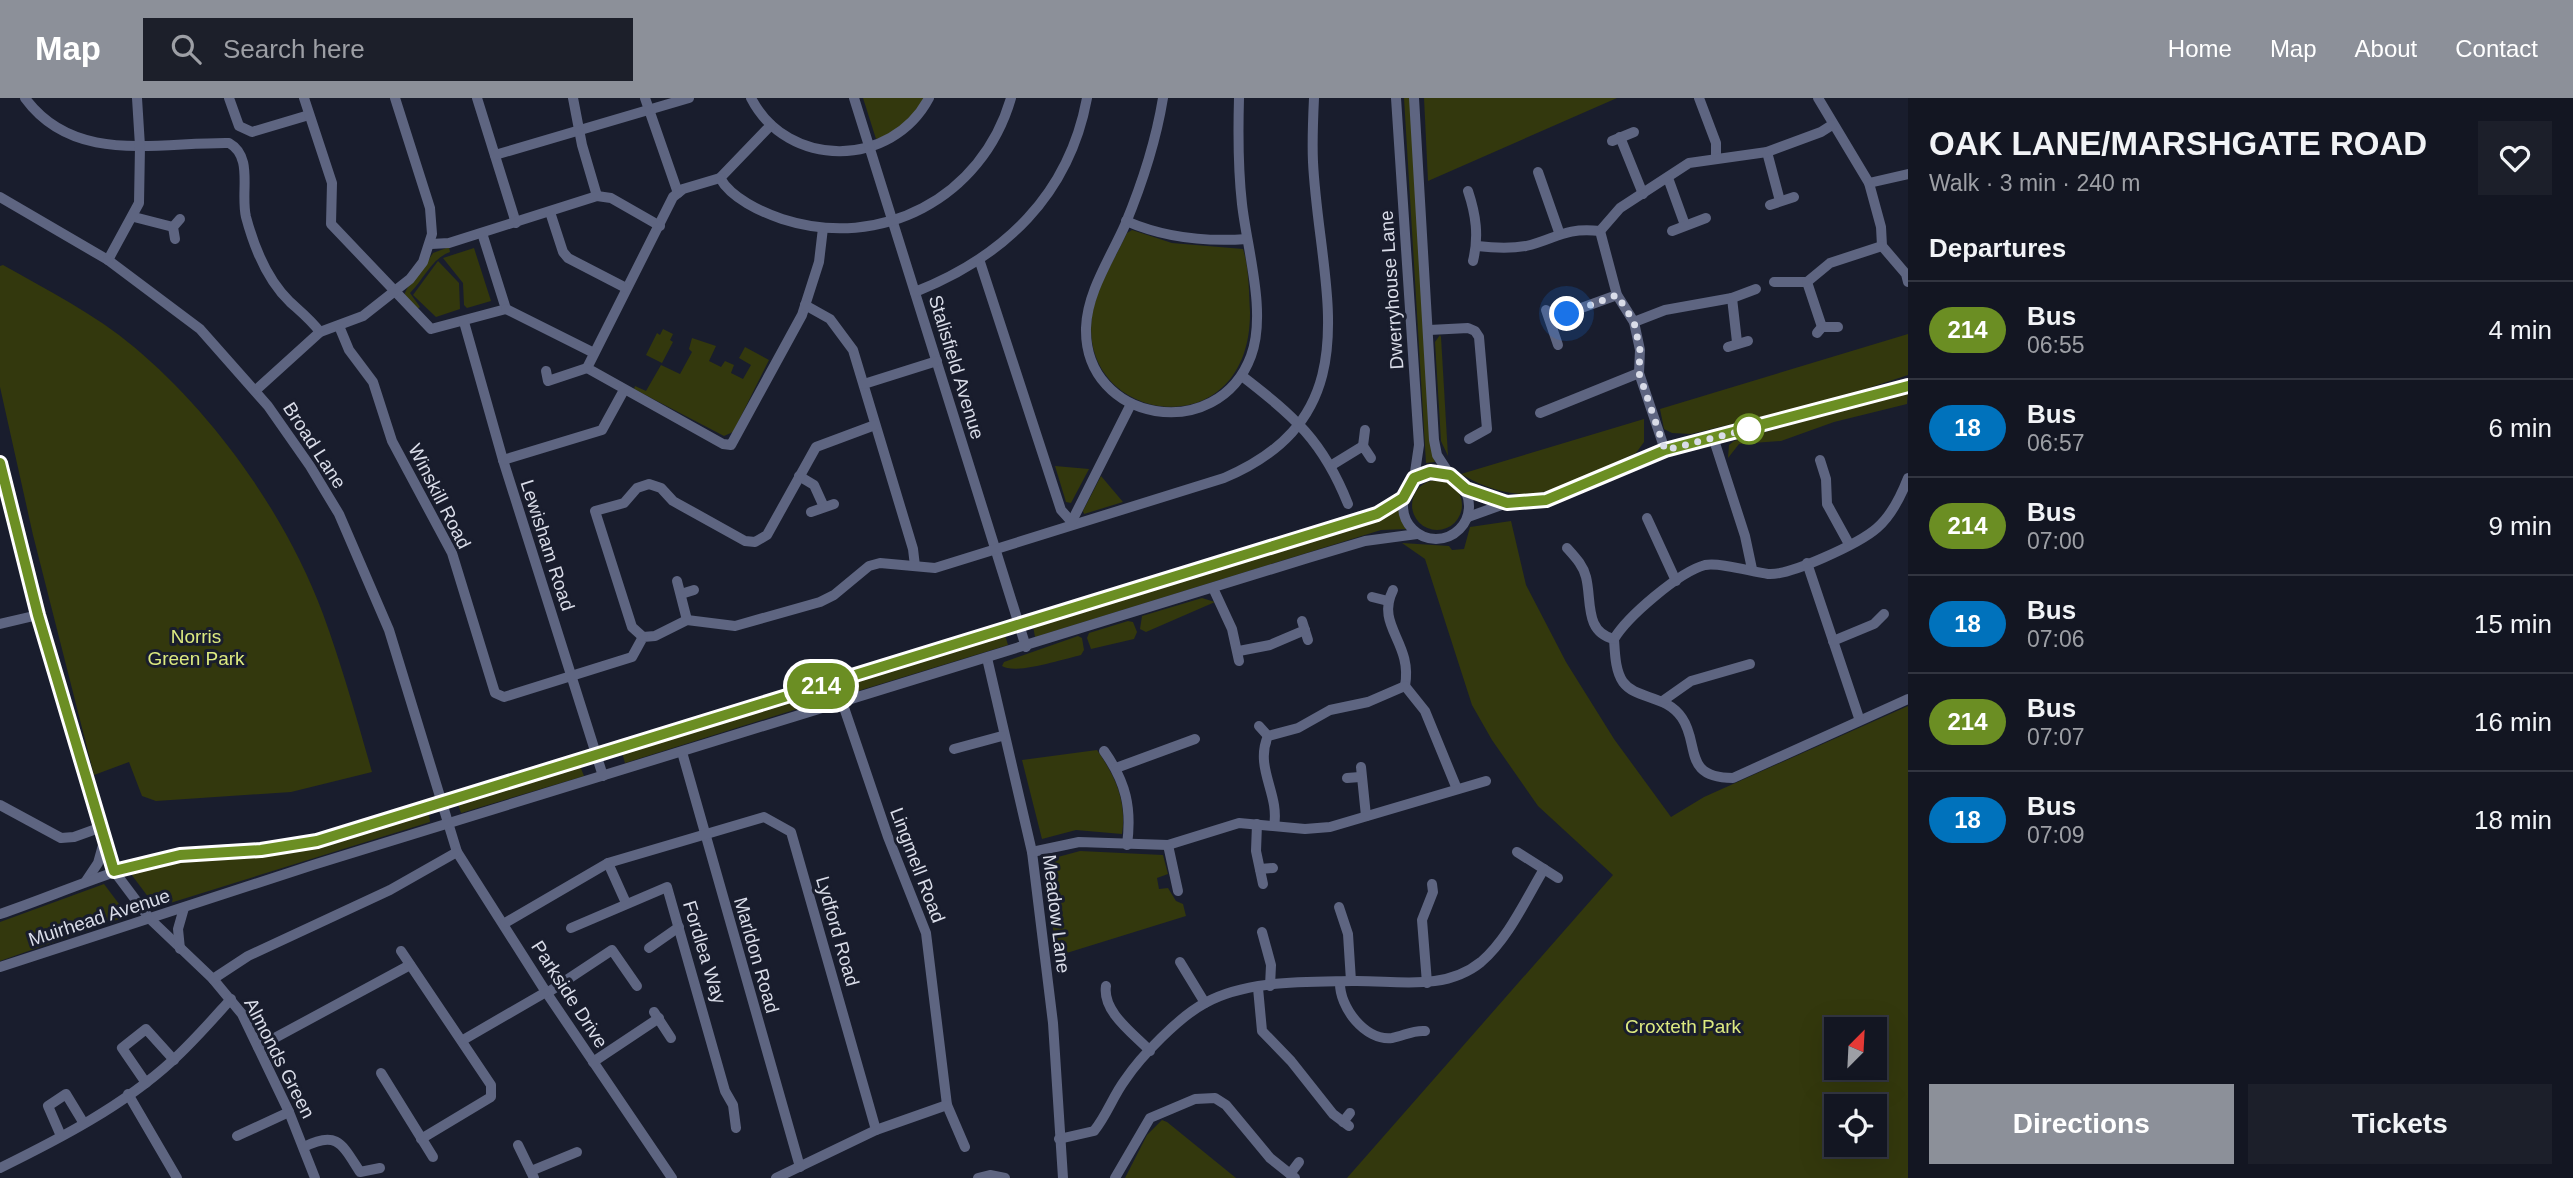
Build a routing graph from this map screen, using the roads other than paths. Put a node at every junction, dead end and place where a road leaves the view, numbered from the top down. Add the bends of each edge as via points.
1 (25, 98) edge
2 (136, 98) edge
3 (229, 98) edge
4 (304, 98) edge
5 (395, 98) edge
6 (477, 98) edge
7 (573, 98) edge
8 (645, 98) edge
9 (690, 98) edge
10 (751, 98) edge
11 (854, 98) edge
12 (929, 98) edge
13 (1011, 98) edge
14 (1087, 98) edge
15 (1163, 98) edge
16 (1239, 98) edge
17 (1314, 98) edge
18 (1396, 98) edge
19 (1414, 98) edge
20 (1699, 98) edge
21 (1818, 98) edge
22 (649, 110) junction
23 (309, 115) junction
24 (771, 125) junction
25 (1832, 125) junction
26 (580, 131) junction
27 (1633, 132) dead end
28 (141, 146) junction
29 (870, 149) junction
30 (1767, 152) junction
31 (495, 155) junction
32 (1716, 158) junction
33 (1538, 172) dead end
34 (1908, 174) edge
35 (720, 178) junction
36 (1668, 178) junction
37 (1869, 183) junction
38 (1468, 191) dead end
39 (678, 193) junction
40 (1643, 194) junction
41 (597, 196) junction
42 (0, 197) edge
43 (1794, 197) dead end
44 (550, 212) junction
45 (134, 217) junction
46 (1706, 218) dead end
47 (180, 219) dead end
48 (1126, 221) junction
49 (516, 223) junction
50 (893, 223) junction
51 (1685, 225) junction
52 (660, 226) junction
53 (173, 227) junction
54 (823, 228) junction
55 (1672, 230) dead end
56 (1600, 231) junction
57 (1559, 232) junction
58 (482, 233) junction
59 (175, 239) dead end
60 (1247, 239) junction
61 (431, 244) junction
62 (1477, 246) junction
63 (1882, 246) junction
64 (107, 260) junction
65 (1473, 261) dead end
66 (980, 262) junction
67 (1907, 276) edge
68 (1774, 282) dead end
69 (1807, 282) junction
70 (626, 288) junction
71 (1756, 289) dead end
72 (393, 292) junction
73 (915, 292) junction
74 (1617, 295) junction
75 (1732, 298) junction
76 (806, 306) junction
77 (506, 309) junction
78 (464, 322) junction
79 (1634, 322) junction
80 (339, 326) junction
81 (1838, 327) dead end
82 (1429, 330) junction
83 (320, 332) junction
84 (1748, 341) dead end
85 (1558, 345) dead end
86 (592, 352) junction
87 (937, 361) junction
88 (588, 370) junction
89 (546, 371) dead end
90 (1639, 373) junction
91 (1242, 376) junction
92 (864, 384) junction
93 (1908, 386) edge
94 (256, 390) junction
95 (624, 390) junction
96 (1131, 404) junction
97 (1540, 413) dead end
98 (1299, 421) junction
99 (875, 425) junction
100 (1364, 430) dead end
101 (1713, 437) junction
102 (1469, 439) dead end
103 (1363, 446) junction
104 (1665, 450) junction
105 (1371, 458) dead end
106 (503, 460) junction
107 (1820, 460) dead end
108 (0, 463) edge
109 (1332, 465) junction
110 (1450, 475) junction
111 (799, 476) junction
112 (1414, 478) junction
113 (1908, 478) edge
114 (3, 489) edge
115 (1466, 489) junction
116 (1403, 498) junction
117 (1348, 503) dead end
118 (1507, 503) junction
119 (811, 512) dead end
120 (1468, 517) junction
121 (1647, 519) dead end
122 (1070, 522) junction
123 (1417, 534) junction
124 (1849, 544) junction
125 (1567, 548) dead end
126 (994, 549) junction
127 (1807, 564) junction
128 (915, 566) junction
129 (1752, 569) junction
130 (677, 581) dead end
131 (1676, 581) junction
132 (1213, 588) junction
133 (694, 590) dead end
134 (1393, 590) dead end
135 (681, 594) junction
136 (1372, 597) dead end
137 (1388, 601) junction
138 (1884, 614) dead end
139 (38, 615) junction
140 (687, 620) junction
141 (0, 624) edge
142 (1018, 624) junction
143 (1305, 630) dead end
144 (643, 637) junction
145 (1614, 639) junction
146 (1833, 641) junction
147 (1026, 647) junction
148 (986, 658) junction
149 (1750, 664) dead end
150 (571, 675) junction
151 (835, 681) junction
152 (1405, 686) junction
153 (1908, 699) edge
154 (1664, 700) junction
155 (842, 702) junction
156 (1859, 718) junction
157 (1259, 726) dead end
158 (1002, 736) junction
159 (1268, 736) junction
160 (954, 749) dead end
161 (1104, 751) dead end
162 (682, 752) junction
163 (596, 755) junction
164 (1192, 755) dead end
165 (1116, 768) junction
166 (603, 776) junction
167 (1347, 778) dead end
168 (1486, 781) dead end
169 (1457, 789) junction
170 (440, 803) junction
171 (0, 805) edge
172 (1366, 816) junction
173 (447, 824) junction
174 (1257, 824) junction
175 (1274, 826) junction
176 (99, 828) junction
177 (704, 833) junction
178 (103, 842) junction
179 (1127, 845) junction
180 (1168, 845) junction
181 (457, 852) junction
182 (1032, 852) junction
183 (1517, 852) dead end
184 (608, 863) junction
185 (1273, 868) dead end
186 (1260, 869) junction
187 (1544, 869) junction
188 (114, 871) junction
189 (1558, 878) dead end
190 (1163, 883) dead end
191 (84, 884) junction
192 (1263, 884) dead end
193 (1432, 884) dead end
194 (626, 903) junction
195 (1339, 907) dead end
196 (184, 908) junction
197 (0, 914) edge
198 (150, 919) junction
199 (505, 923) junction
200 (678, 927) junction
201 (570, 928) dead end
202 (1262, 932) dead end
203 (649, 948) dead end
204 (180, 949) junction
205 (401, 950) dead end
206 (1180, 962) dead end
207 (410, 965) junction
208 (0, 968) edge
209 (213, 979) junction
210 (1345, 981) junction
211 (1427, 983) junction
212 (638, 986) dead end
213 (1105, 986) dead end
214 (1270, 986) junction
215 (1258, 988) junction
216 (546, 992) junction
217 (231, 999) junction
218 (1205, 1003) junction
219 (1425, 1031) dead end
220 (671, 1038) dead end
221 (463, 1040) junction
222 (258, 1047) junction
223 (1150, 1051) junction
224 (174, 1060) junction
225 (593, 1062) junction
226 (381, 1073) dead end
227 (146, 1083) junction
228 (128, 1094) junction
229 (947, 1105) junction
230 (289, 1112) junction
231 (1348, 1121) dead end
232 (83, 1122) junction
233 (736, 1128) dead end
234 (876, 1130) junction
235 (61, 1136) junction
236 (237, 1136) dead end
237 (421, 1139) junction
238 (1059, 1139) junction
239 (518, 1144) dead end
240 (303, 1147) junction
241 (965, 1147) dead end
242 (577, 1152) dead end
243 (433, 1157) dead end
244 (1299, 1162) dead end
245 (800, 1167) junction
246 (0, 1168) edge
247 (380, 1168) dead end
248 (532, 1175) edge
249 (1293, 1176) edge
250 (177, 1178) edge
251 (315, 1178) edge
252 (672, 1178) edge
253 (776, 1178) edge
254 (978, 1178) edge
255 (1005, 1178) edge
256 (1063, 1178) edge
257 (1115, 1178) edge

1 - 28 street via 41,116 81,140 104,146
2 - 28 street
3 - 23 street via 239,127 252,132
4 - 23 street
5 - 61 street via 430,208
6 - 31 street
7 - 26 street
8 - 22 street
9 - 22 street
10 - 24 street
11 - 29 street, Stalisfield Avenue
12 - 29 street via 910,124
13 - 50 street via 991,145 974,167 927,206
14 - 66 street via 1057,181 1017,231
15 - 48 street via 1153,146
16 - 60 street via 1241,202
17 - 98 street via 1313,163 1330,334 1320,388
18 - 112 street, Dwerryhouse Lane via 1419,445
19 - 82 street, Dwerryhouse Lane
20 - 32 street via 1716,144
21 - 25 street
22 - 26 street
22 - 39 street
23 - 72 street via 332,183 331,224
24 - 29 street via 816,149
24 - 35 street
25 - 30 street
25 - 37 street
26 - 31 street
26 - 41 street
27 - 40 street via 1616,139
28 - 45 street via 141,189
28 - 83 street via 229,143 240,151 252,242 272,279
29 - 50 street, Stalisfield Avenue
30 - 32 street
30 - 43 street via 1775,203
31 - 49 street
32 - 36 street via 1689,163
33 - 57 street
34 - 37 street
35 - 39 street
35 - 54 street via 736,195 768,213
36 - 40 street
36 - 51 street
37 - 63 street
38 - 62 street via 1476,215
39 - 52 street
40 - 56 street via 1620,208
41 - 44 street
41 - 52 street via 611,198
42 - 64 street, Broad Lane
44 - 49 street
44 - 70 street via 568,258
45 - 53 street
45 - 64 street
46 - 51 street
47 - 53 street
48 - 60 street via 1186,239
48 - 96 street via 1093,295 1086,330 1098,374
49 - 58 street
50 - 54 street
50 - 73 street, Stalisfield Avenue
51 - 55 street
52 - 70 street
53 - 59 street
54 - 76 street
56 - 57 street
56 - 74 street
57 - 62 street via 1517,247
58 - 61 street via 439,246
58 - 77 street
60 - 91 street via 1256,334
61 - 72 street via 418,269
62 - 65 street
63 - 67 street
63 - 69 street via 1830,263
64 - 94 street, Broad Lane via 200,329
66 - 73 street
66 - 122 street via 1060,510
68 - 69 street
69 - 81 street via 1819,330
70 - 86 street
71 - 75 street
72 - 78 street via 431,330
72 - 80 street via 362,316
73 - 87 street, Stalisfield Avenue
74 - 79 street
74 - 85 street via 1548,315
75 - 79 street via 1687,305
75 - 84 street via 1732,345
76 - 92 street via 830,319 842,332
76 - 95 street via 731,445
77 - 78 street
77 - 86 street
78 - 106 street, Lewisham Road
79 - 90 street
80 - 83 street
80 - 150 street, Winskill Road via 349,350 373,382 393,441 452,553 495,693 504,697
82 - 102 street via 1468,328 1479,337 1487,429
82 - 110 street, Dwerryhouse Lane via 1434,440 1437,455
83 - 94 street
86 - 88 street
87 - 92 street
87 - 126 street, Stalisfield Avenue
88 - 89 street via 548,381
88 - 95 street
90 - 97 street
90 - 104 street
91 - 96 street via 1220,397 1192,411 1167,413
91 - 98 street
92 - 99 street
93 - 101 street
94 - 170 street, Broad Lane via 310,466 362,563 388,630
95 - 106 street via 602,430
96 - 122 street
98 - 109 street
98 - 122 street via 1284,440 1246,469
99 - 111 street via 816,447
99 - 128 street
100 - 103 street
101 - 104 street
101 - 129 street
103 - 105 street
103 - 109 street
104 - 118 street via 1546,500
106 - 150 street, Lewisham Road
107 - 124 street via 1826,504
108 - 114 street, Almonds Green
109 - 117 street
110 - 112 street via 1430,472
110 - 115 street
111 - 119 street via 814,485 829,506
111 - 144 street via 767,535 755,542 745,541 649,484 637,488 624,503 595,511 632,627
112 - 116 street
113 - 124 street via 1900,499 1877,528
114 - 139 street, Almonds Green
115 - 118 street
115 - 120 street
116 - 123 street via 1405,519
116 - 142 street, Muirhead Avenue via 1377,514
118 - 120 street
120 - 123 street via 1453,535 1440,539
121 - 131 street
122 - 126 street
123 - 132 street, Muirhead Avenue via 1365,541
124 - 127 street
125 - 145 street via 1586,578 1596,629
126 - 128 street via 935,568
126 - 142 street, Stalisfield Avenue
127 - 129 street via 1769,575
127 - 146 street
128 - 140 street via 869,566 820,602 735,626
129 - 131 street via 1705,565
130 - 135 street
131 - 145 street via 1635,612
132 - 143 street via 1239,656
132 - 147 street, Muirhead Avenue
133 - 135 street
134 - 137 street
135 - 140 street
136 - 137 street
137 - 152 street via 1388,620 1407,660
138 - 146 street via 1874,624
139 - 141 street
139 - 176 street, Almonds Green
140 - 144 street
142 - 147 street, Stalisfield Avenue
142 - 151 street, Muirhead Avenue
144 - 150 street, Winskill Road via 632,657
145 - 154 street via 1623,683
146 - 156 street
147 - 148 street, Muirhead Avenue
148 - 155 street, Muirhead Avenue
148 - 158 street, Meadow Lane
149 - 154 street via 1691,681
150 - 163 street, Lewisham Road
151 - 155 street, Lingmell Road
151 - 163 street, Muirhead Avenue
152 - 159 street
152 - 169 street via 1429,717
153 - 156 street
154 - 156 street via 1682,717 1699,766 1720,778 1733,778
155 - 162 street, Muirhead Avenue
155 - 229 street, Lingmell Road via 926,933
157 - 159 street
158 - 160 street
158 - 182 street, Meadow Lane
159 - 175 street via 1264,766 1276,803
161 - 165 street
162 - 166 street, Muirhead Avenue
162 - 177 street, Marldon Road
163 - 166 street, Lewisham Road
163 - 170 street, Muirhead Avenue
164 - 165 street via 1191,741
165 - 179 street via 1130,808
166 - 173 street, Muirhead Avenue
167 - 172 street via 1360,772
168 - 169 street
169 - 172 street
170 - 173 street, Broad Lane
170 - 188 street, Muirhead Avenue via 288,847 206,852
171 - 176 street via 61,838
172 - 175 street via 1315,829
173 - 181 street, Parkside Drive
173 - 196 street, Muirhead Avenue
174 - 175 street
174 - 180 street via 1230,824
174 - 186 street
176 - 178 street, Almonds Green
177 - 184 street, Lydford Road
177 - 234 street, Lydford Road via 764,817 791,832
177 - 245 street, Marldon Road
178 - 188 street, Almonds Green
178 - 191 street via 98,863
179 - 180 street
179 - 182 street via 1079,842
180 - 190 street via 1177,886
181 - 199 street, Parkside Drive
181 - 209 street via 390,890 248,956
182 - 238 street, Meadow Lane via 1053,1023
183 - 187 street
184 - 194 street
184 - 199 street, Lydford Road
185 - 186 street
186 - 192 street
187 - 189 street
187 - 211 street via 1484,959 1464,973
188 - 191 street, Muirhead Avenue
188 - 198 street, Almonds Green
191 - 197 street, Muirhead Avenue
193 - 211 street via 1422,920
194 - 200 street, Fordlea Way via 667,887
194 - 201 street, Fordlea Way
195 - 210 street via 1348,934
196 - 198 street, Muirhead Avenue
196 - 204 street via 178,929
198 - 204 street, Almonds Green
198 - 208 street, Muirhead Avenue
199 - 216 street, Parkside Drive
200 - 203 street
200 - 233 street, Fordlea Way
202 - 214 street via 1271,965
204 - 209 street, Almonds Green
205 - 207 street
206 - 218 street
207 - 221 street
207 - 222 street
209 - 217 street, Almonds Green
210 - 211 street
210 - 214 street
210 - 219 street via 1343,1003 1373,1034 1394,1038
212 - 216 street via 612,950
213 - 223 street via 1104,996 1112,1011
214 - 215 street
215 - 218 street via 1233,991
215 - 231 street via 1262,1031
216 - 221 street
216 - 225 street, Parkside Drive
217 - 222 street, Almonds Green
217 - 224 street
218 - 223 street
220 - 225 street via 657,1015
221 - 237 street via 491,1085 491,1097
222 - 230 street, Almonds Green
223 - 238 street via 1124,1081 1094,1131
224 - 227 street
224 - 227 street via 146,1029 122,1048
225 - 252 street, Parkside Drive
226 - 237 street
227 - 228 street
228 - 232 street
228 - 250 street
229 - 234 street
229 - 241 street, Lingmell Road
230 - 236 street
230 - 240 street, Almonds Green
232 - 235 street
232 - 235 street via 66,1094 48,1106
234 - 245 street
235 - 246 street
237 - 243 street
238 - 256 street, Meadow Lane
239 - 248 street
240 - 247 street via 331,1138 360,1172
240 - 251 street, Almonds Green
242 - 248 street
244 - 249 street
245 - 253 street
249 - 257 street via 1260,1148 1221,1100 1209,1097 1150,1118
254 - 255 street

